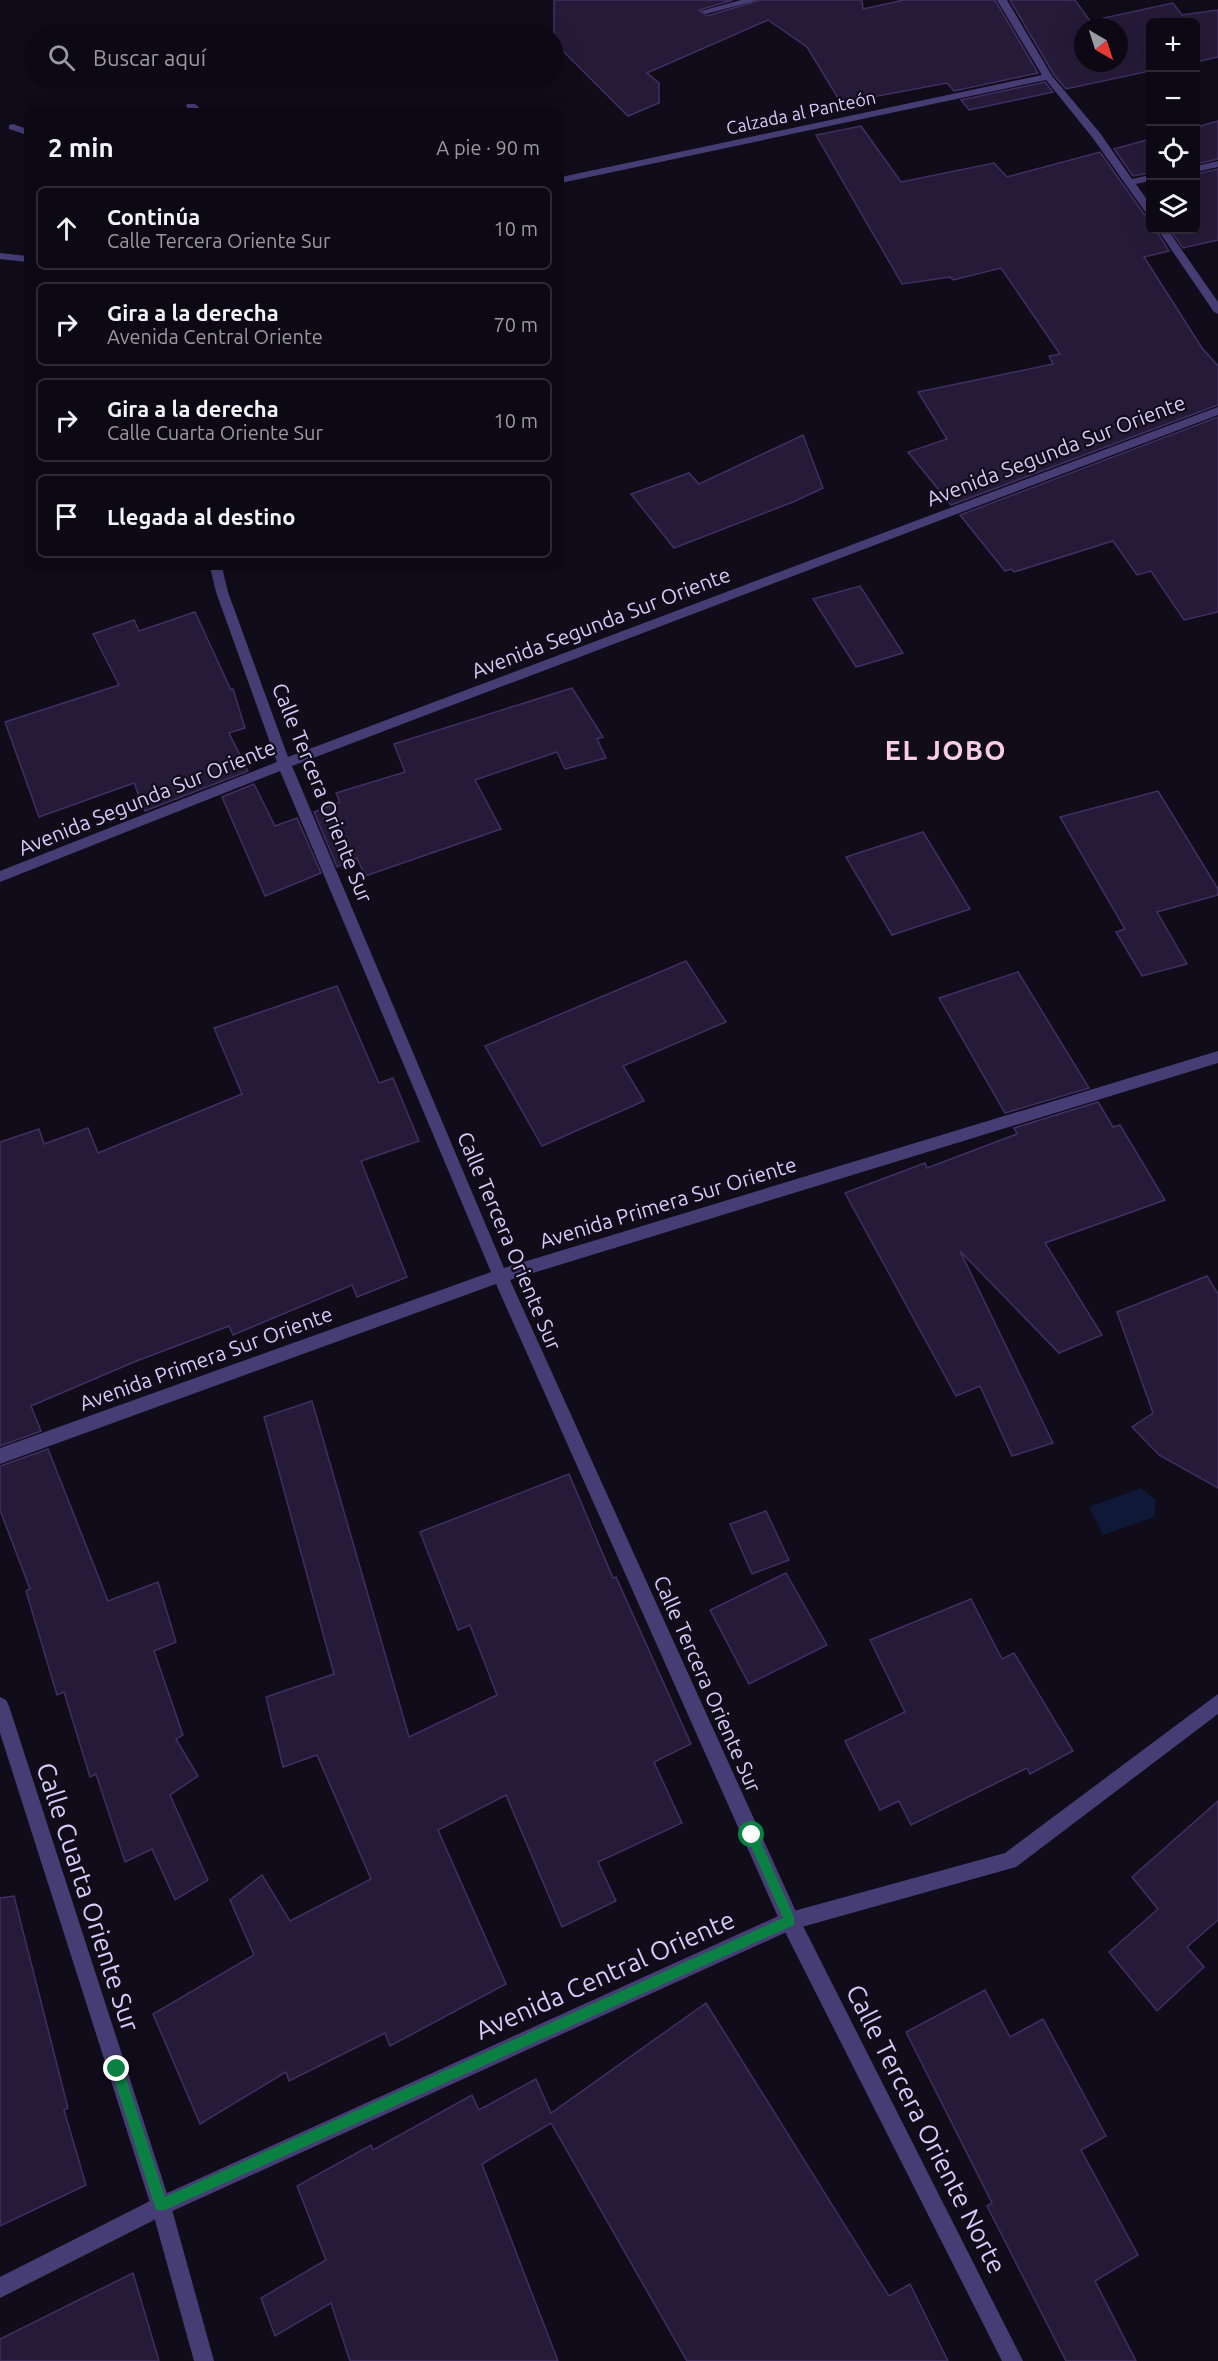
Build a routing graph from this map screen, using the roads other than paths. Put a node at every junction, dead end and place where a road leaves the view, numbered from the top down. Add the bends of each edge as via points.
1 (753, 0) edge
2 (1002, 0) edge
3 (706, 11) dead end
4 (1048, 77) junction
5 (13, 127) dead end
6 (24, 131) edge
7 (1218, 164) edge
8 (1200, 168) edge
9 (564, 179) edge
10 (1146, 179) edge
11 (1131, 182) junction
12 (1146, 205) edge
13 (1166, 234) edge
14 (0, 256) edge
15 (24, 259) edge
16 (1218, 310) edge
17 (1218, 411) edge
18 (217, 570) edge
19 (284, 764) junction
20 (0, 877) edge
21 (1218, 1057) edge
22 (500, 1276) junction
23 (0, 1456) edge
24 (1218, 1703) edge
25 (0, 1706) edge
26 (790, 1921) junction
27 (161, 2206) junction
28 (0, 2288) edge
29 (204, 2361) edge
30 (1013, 2361) edge

1 - 3 street
2 - 4 street
4 - 9 street, Calzada al Panteón
4 - 11 street
5 - 6 street
7 - 8 street
10 - 11 street
11 - 12 street
13 - 16 street
14 - 15 street
17 - 19 street, Avenida Segunda Sur Oriente
18 - 19 street, Calle Tercera Oriente Sur
19 - 20 street, Avenida Segunda Sur Oriente
19 - 22 street, Calle Tercera Oriente Sur
21 - 22 street, Avenida Primera Sur Oriente
22 - 23 street, Avenida Primera Sur Oriente
22 - 26 street, Calle Tercera Oriente Sur
24 - 26 street, Avenida Central Oriente via 1010,1861
25 - 27 street, Calle Cuarta Oriente Sur
26 - 27 street, Avenida Central Oriente
26 - 30 street, Calle Tercera Oriente Norte
27 - 28 street, Avenida Central Oriente
27 - 29 street, Calle Cuarta Oriente Sur

